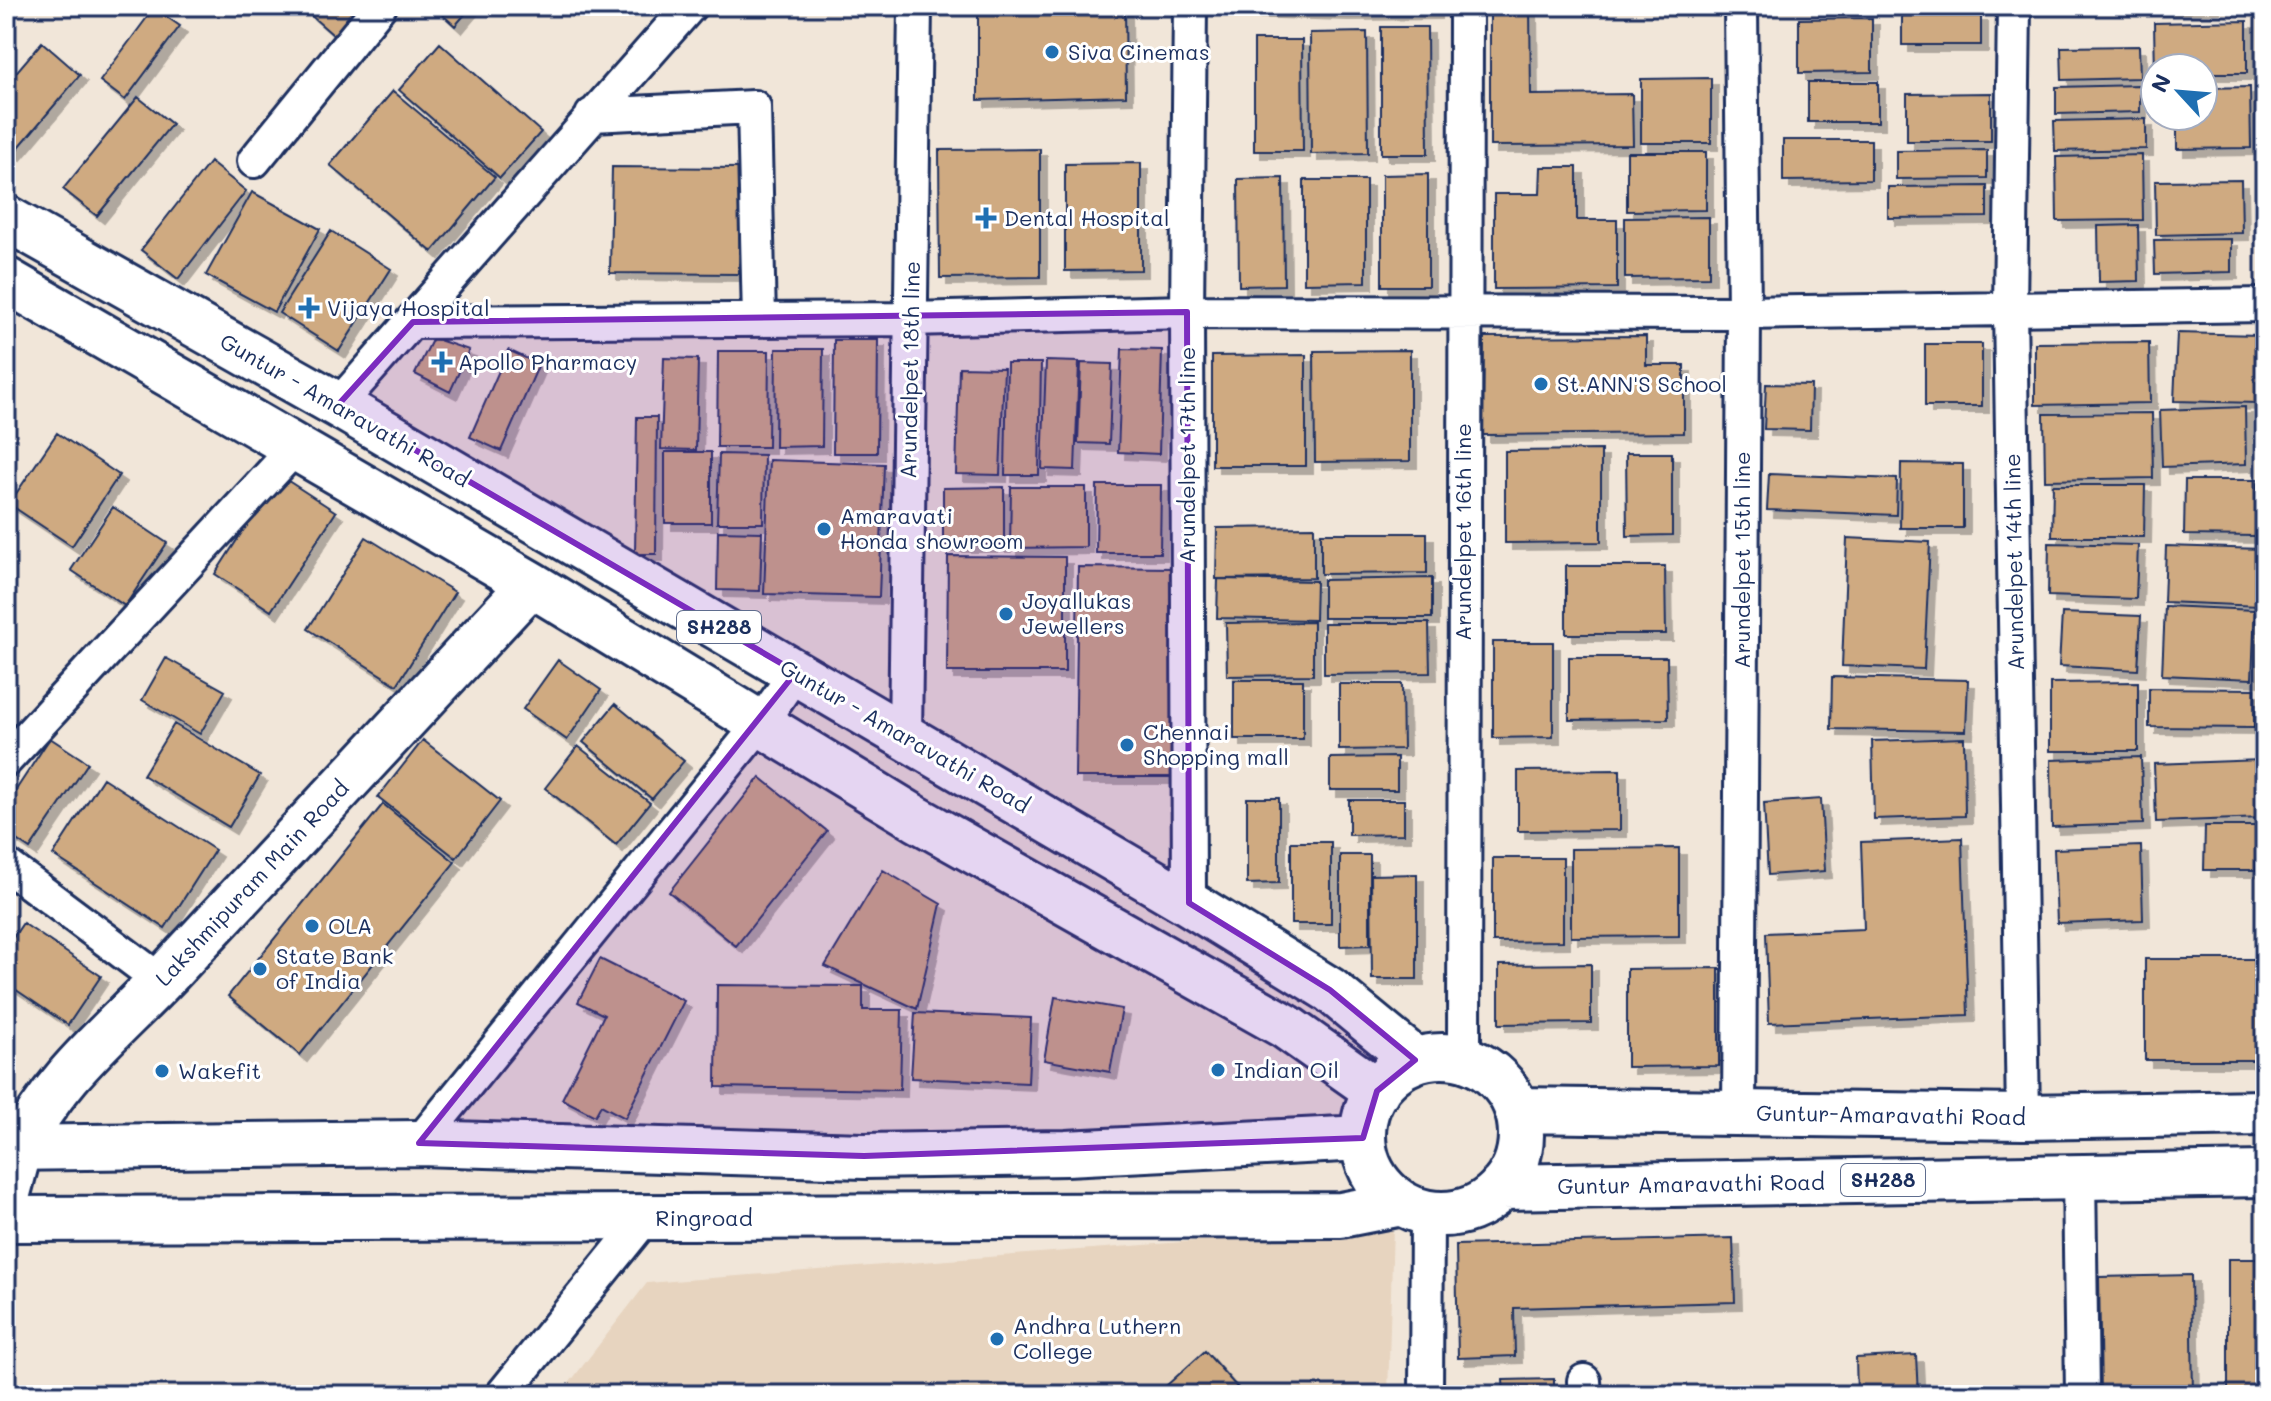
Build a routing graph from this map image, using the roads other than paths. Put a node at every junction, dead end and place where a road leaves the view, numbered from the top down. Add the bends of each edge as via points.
1 (380, 6) edge
2 (690, 6) edge
3 (915, 6) edge
4 (1190, 6) edge
5 (1466, 6) edge
6 (1741, 6) edge
7 (2014, 6) edge
8 (592, 115) junction
9 (254, 161) dead end
10 (6, 218) edge
11 (6, 280) edge
12 (2265, 305) edge
13 (1463, 309) junction
14 (2010, 309) junction
15 (1187, 312) junction
16 (1744, 313) junction
17 (910, 319) junction
18 (759, 320) junction
19 (413, 322) junction
20 (338, 405) junction
21 (295, 448) junction
22 (531, 584) junction
23 (796, 672) junction
24 (760, 724) junction
25 (905, 735) junction
26 (6, 760) edge
27 (6, 865) edge
28 (1189, 903) junction
29 (161, 981) junction
30 (1464, 1059) junction
31 (1415, 1060) junction
32 (1377, 1091) junction
33 (1517, 1110) junction
34 (2265, 1113) edge
35 (1739, 1114) junction
36 (2023, 1117) junction
37 (1363, 1138) junction
38 (419, 1143) junction
39 (13, 1148) edge
40 (2265, 1174) edge
41 (2079, 1175) junction
42 (1501, 1187) junction
43 (6, 1201) edge
44 (1414, 1208) junction
45 (645, 1218) junction
46 (6, 1219) edge
47 (502, 1395) edge
48 (1426, 1395) edge
49 (2082, 1395) edge

1 - 9 street
2 - 8 street
3 - 17 street, Arundelpet 18th line
4 - 15 street, Arundelpet 17th line
5 - 13 street, Arundelpet 16th line
6 - 16 street, Arundelpet 15th line
7 - 14 street, Arundelpet 14th line
8 - 18 street via 754,107
8 - 19 street
10 - 20 main road, Guntur - Amaravathi Road / SH288
11 - 21 main road, SH288
12 - 14 street
13 - 15 street
13 - 16 street
13 - 30 street, Arundelpet 16th line
14 - 16 street
14 - 36 street, Arundelpet 14th line
15 - 17 street
15 - 28 street, Arundelpet 17th line
16 - 35 street, Arundelpet 15th line
17 - 18 street
17 - 25 street, Arundelpet 18th line
18 - 19 street
19 - 20 street
20 - 23 main road, Guntur - Amaravathi Road / SH288
21 - 22 main road, SH288
21 - 26 street
22 - 24 main road, SH288
22 - 29 main road, Lakshmipuram Main Road
23 - 24 street
23 - 25 main road, Guntur - Amaravathi Road / SH288
24 - 32 main road, SH288 via 917,819 1285,1026
24 - 38 street
25 - 28 main road, Guntur - Amaravathi Road / SH288
27 - 29 street
28 - 31 main road, Guntur - Amaravathi Road / SH288 via 1330,990
29 - 39 main road, Lakshmipuram Main Road via 54,1089
30 - 31 main road
30 - 33 main road via 1486,1069 1504,1086
31 - 32 main road
32 - 37 main road via 1365,1113
33 - 35 main road, Guntur-Amaravathi Road
33 - 42 main road via 1521,1137 1516,1164
34 - 36 main road, Guntur-Amaravathi Road
35 - 36 main road, Guntur-Amaravathi Road
37 - 38 main road via 1066,1153 864,1156
37 - 44 main road via 1367,1162 1381,1186
38 - 39 main road
39 - 43 main road, Lakshmipuram Main Road
40 - 41 main road, Guntur Amaravathi Road / SH288
41 - 42 main road, Guntur Amaravathi Road / SH288
41 - 49 street
42 - 44 main road via 1480,1204 1454,1213
44 - 45 main road, Ringroad via 1341,1215
44 - 48 street
45 - 46 main road, Ringroad
45 - 47 street

